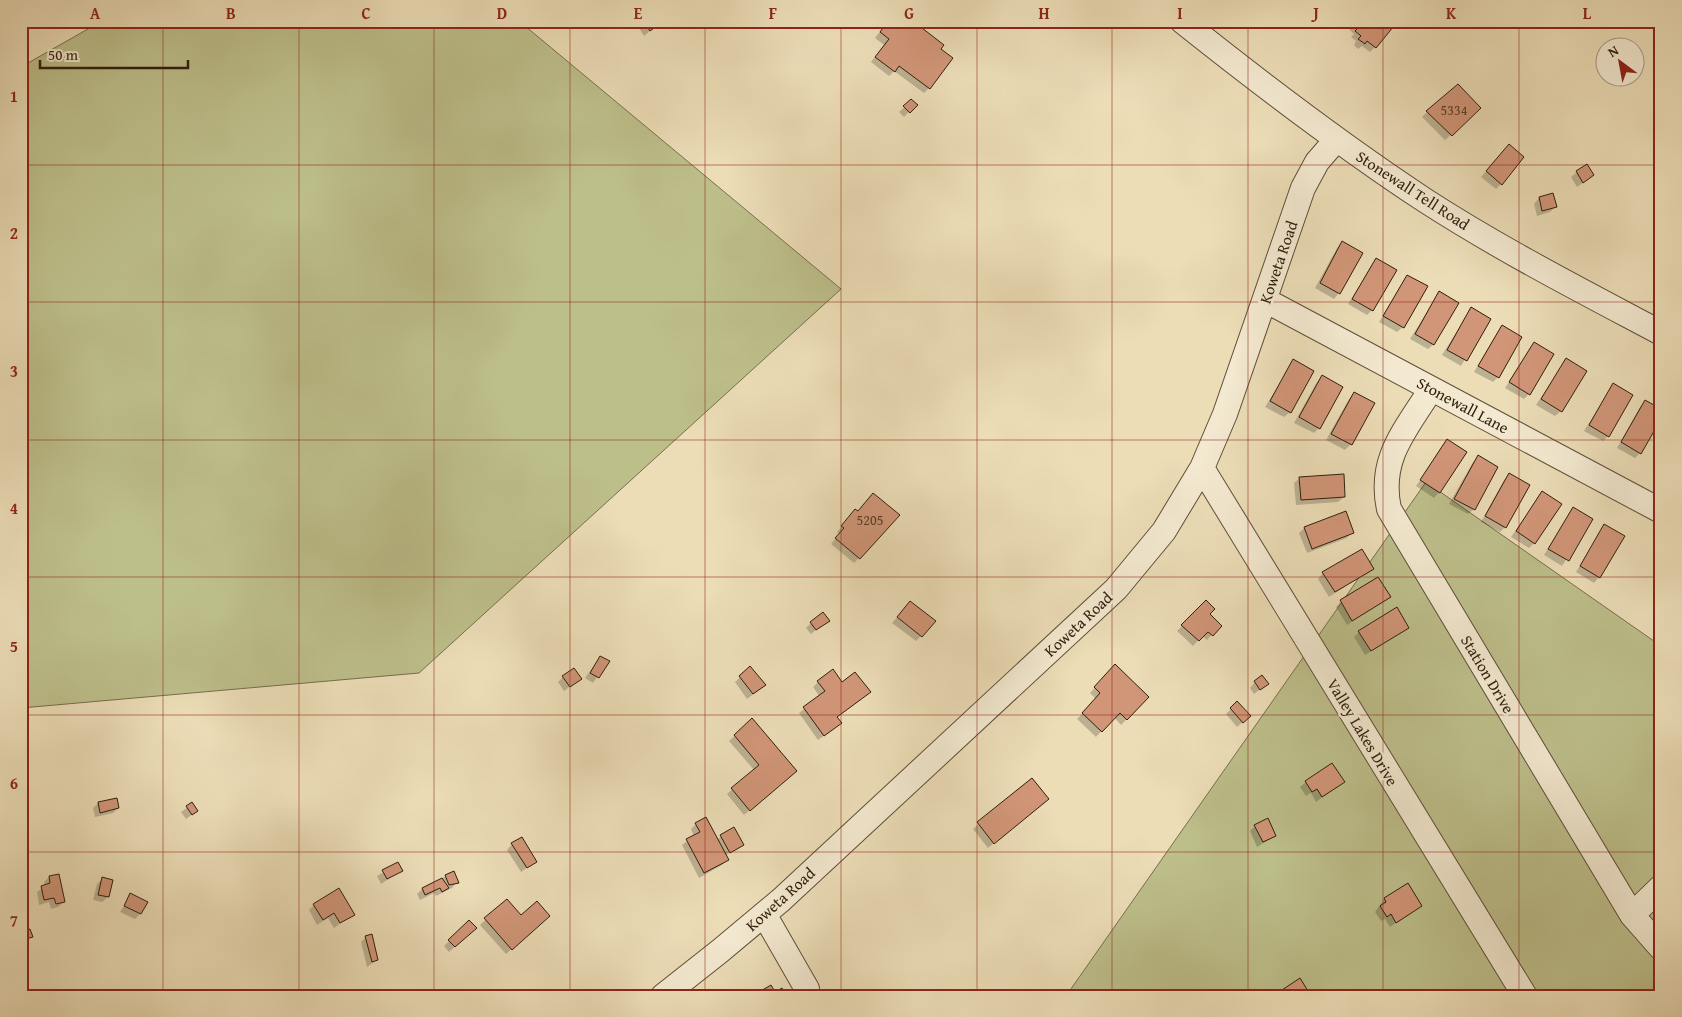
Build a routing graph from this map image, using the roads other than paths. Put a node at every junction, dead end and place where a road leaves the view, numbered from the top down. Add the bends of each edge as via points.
1 (1182, 21) edge
2 (1336, 140) junction
3 (1264, 300) junction
4 (1661, 333) edge
5 (1431, 389) junction
6 (1202, 468) junction
7 (1661, 511) edge
8 (1661, 887) edge
9 (764, 914) junction
10 (1632, 915) junction
11 (1661, 948) edge
12 (807, 989) dead end
13 (677, 991) edge
14 (1525, 996) edge

1 - 2 street, Stonewall Tell Road
2 - 3 street, Koweta Road via 1317,162 1303,188
2 - 4 street, Stonewall Tell Road via 1515,255
3 - 5 street, Stonewall Lane
3 - 6 street, Koweta Road via 1226,414
5 - 7 street, Stonewall Lane
5 - 10 street, Station Drive via 1398,441 1386,471 1389,509
6 - 9 street, Koweta Road via 1164,531 1116,589
6 - 14 street, Valley Lakes Drive
8 - 10 street
9 - 12 street
9 - 13 street, Koweta Road
10 - 11 street, Station Drive

